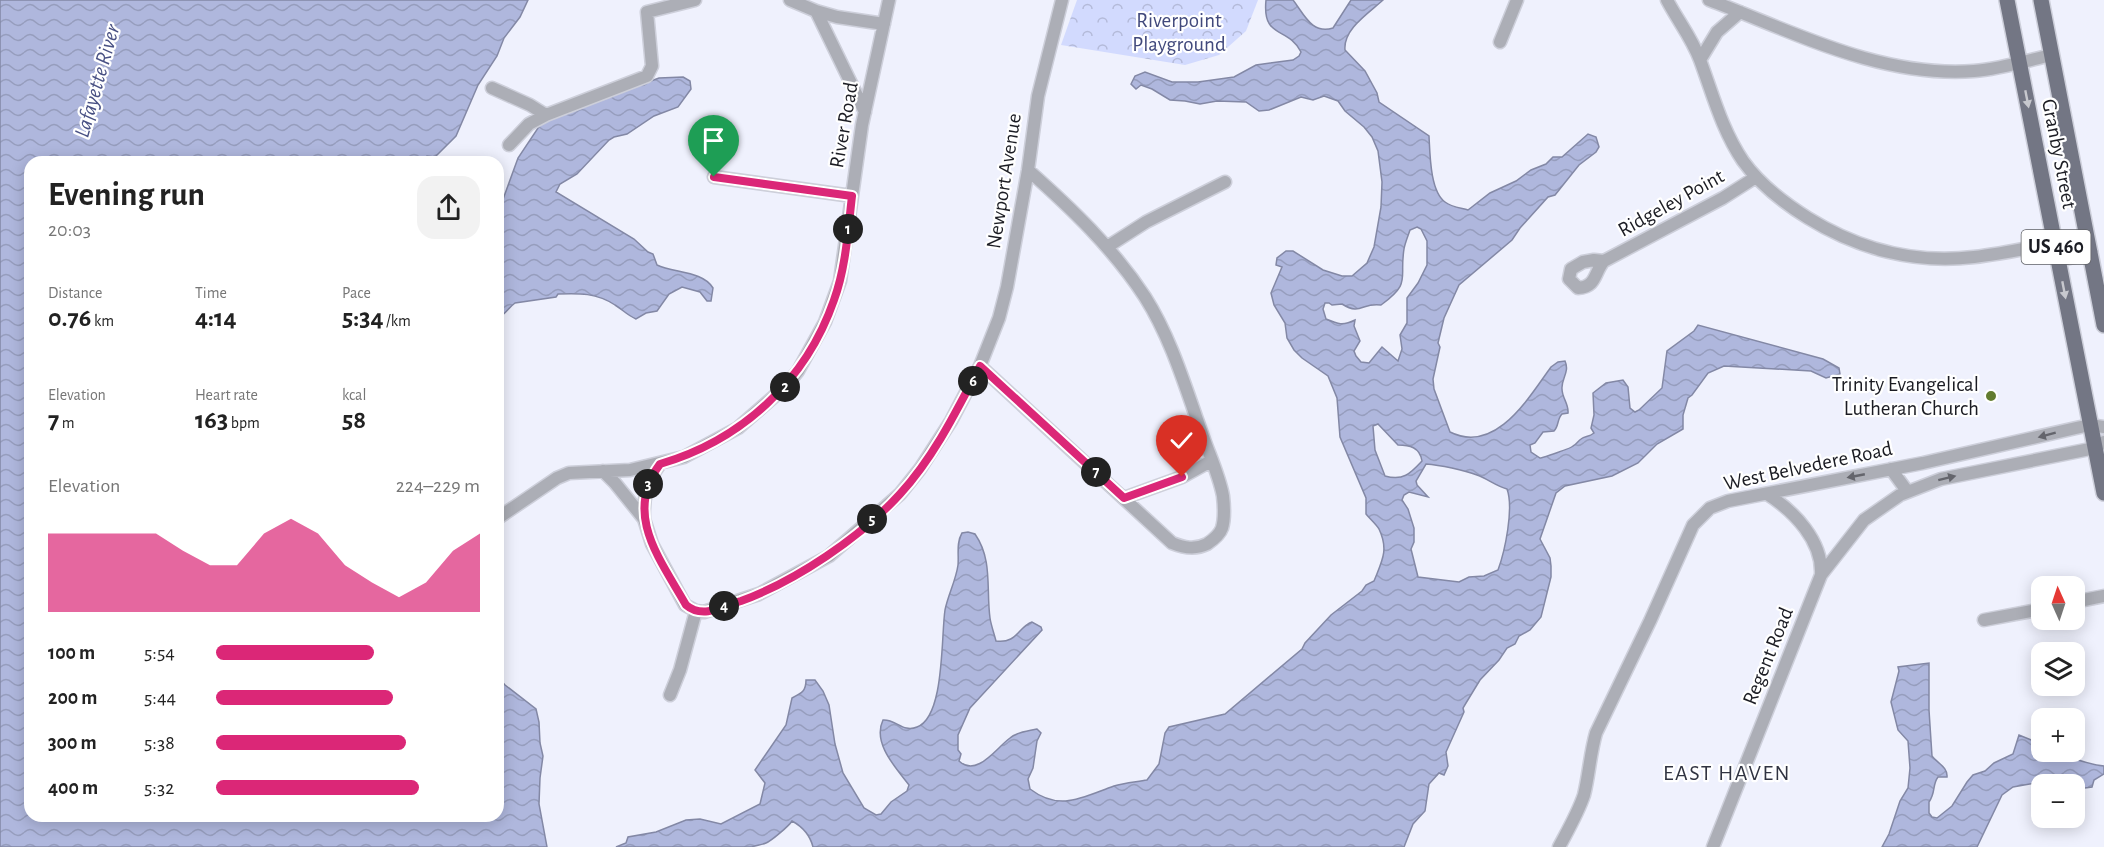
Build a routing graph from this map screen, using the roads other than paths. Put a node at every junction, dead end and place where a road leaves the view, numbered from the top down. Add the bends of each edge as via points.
1 (695, 0) edge
2 (790, 0) edge
3 (889, 0) edge
4 (1062, 0) edge
5 (1517, 0) edge
6 (1667, 0) edge
7 (1709, 0) edge
8 (2007, 0) edge
9 (2040, 4) edge
10 (816, 11) junction
11 (1740, 12) junction
12 (884, 24) junction
13 (1500, 42) dead end
14 (2051, 55) junction
15 (1700, 60) junction
16 (2019, 62) junction
17 (492, 88) dead end
18 (865, 112) junction
19 (546, 115) junction
20 (509, 145) dead end
21 (1028, 170) junction
22 (714, 177) dead end
23 (1756, 177) junction
24 (1225, 182) dead end
25 (852, 196) junction
26 (2055, 243) junction
27 (1107, 247) junction
28 (2090, 252) junction
29 (2058, 259) junction
30 (1605, 261) dead end
31 (2099, 272) edge
32 (2104, 325) edge
33 (980, 366) junction
34 (2097, 426) edge
35 (2099, 445) edge
36 (1211, 461) junction
37 (660, 464) junction
38 (1891, 469) junction
39 (603, 471) junction
40 (1907, 491) junction
41 (2104, 493) edge
42 (1767, 494) junction
43 (1124, 498) junction
44 (504, 514) edge
45 (644, 519) junction
46 (1821, 575) junction
47 (2104, 596) edge
48 (2085, 600) edge
49 (696, 611) junction
50 (2031, 611) edge
51 (1984, 620) dead end
52 (670, 695) dead end
53 (1559, 847) edge
54 (1713, 847) edge

1 - 19 street via 647,12 652,66 647,76
2 - 10 street
3 - 12 street, River Road
4 - 21 street, Newport Avenue via 1038,96
5 - 13 street
6 - 15 street
7 - 11 street
8 - 16 main road, Granby Street / US 460
9 - 14 main road, Granby Street / US 460
10 - 12 street
10 - 18 street
11 - 15 street via 1717,32
11 - 16 street via 1885,65 1962,71
12 - 18 street, River Road
14 - 16 street
14 - 28 main road, Granby Street / US 460
15 - 23 street via 1719,116
16 -> 26 main road, Granby Street / US 460
17 - 19 street
18 - 25 street, River Road
19 - 20 street via 529,124
21 - 27 street
21 - 33 street, Newport Avenue via 1007,287
22 - 25 street
23 - 26 street via 1772,193 1822,227 1895,254 1975,257
23 - 30 street, Ridgeley Point
24 - 27 street via 1146,222
25 - 37 street, River Road via 840,281 825,322 798,371 738,428 684,457
26 - 29 main road, Granby Street / US 460
27 - 36 street via 1160,323
28 - 29 main road
28 - 31 main road, Granby Street / US 460
29 -> 34 main road, Granby Street / US 460
31 - 32 main road, Granby Street / US 460
33 - 43 street
33 - 49 street, Newport Avenue via 920,469 877,516 829,556 759,594 716,609
34 - 35 main road, Granby Street / US 460
34 -> 38 street, West Belvedere Road
40 -> 35 street via 1941,479
35 - 41 main road, Granby Street / US 460
36 - 43 street via 1171,482
36 - 43 street via 1223,498 1222,528 1200,547 1172,543
37 - 39 street, River Road
37 - 45 street via 647,486
38 - 40 street
38 -> 42 street, West Belvedere Road
39 - 44 street, River Road via 582,471 557,478
39 - 45 street
40 - 46 street via 1864,520
42 - 46 street via 1788,510 1812,540 1819,553
42 - 53 street, West Belvedere Road via 1719,504 1693,525 1596,733 1584,794
45 - 49 street via 663,565 686,605
46 - 54 street, Regent Road
47 - 48 street
49 - 52 street
50 - 51 street

